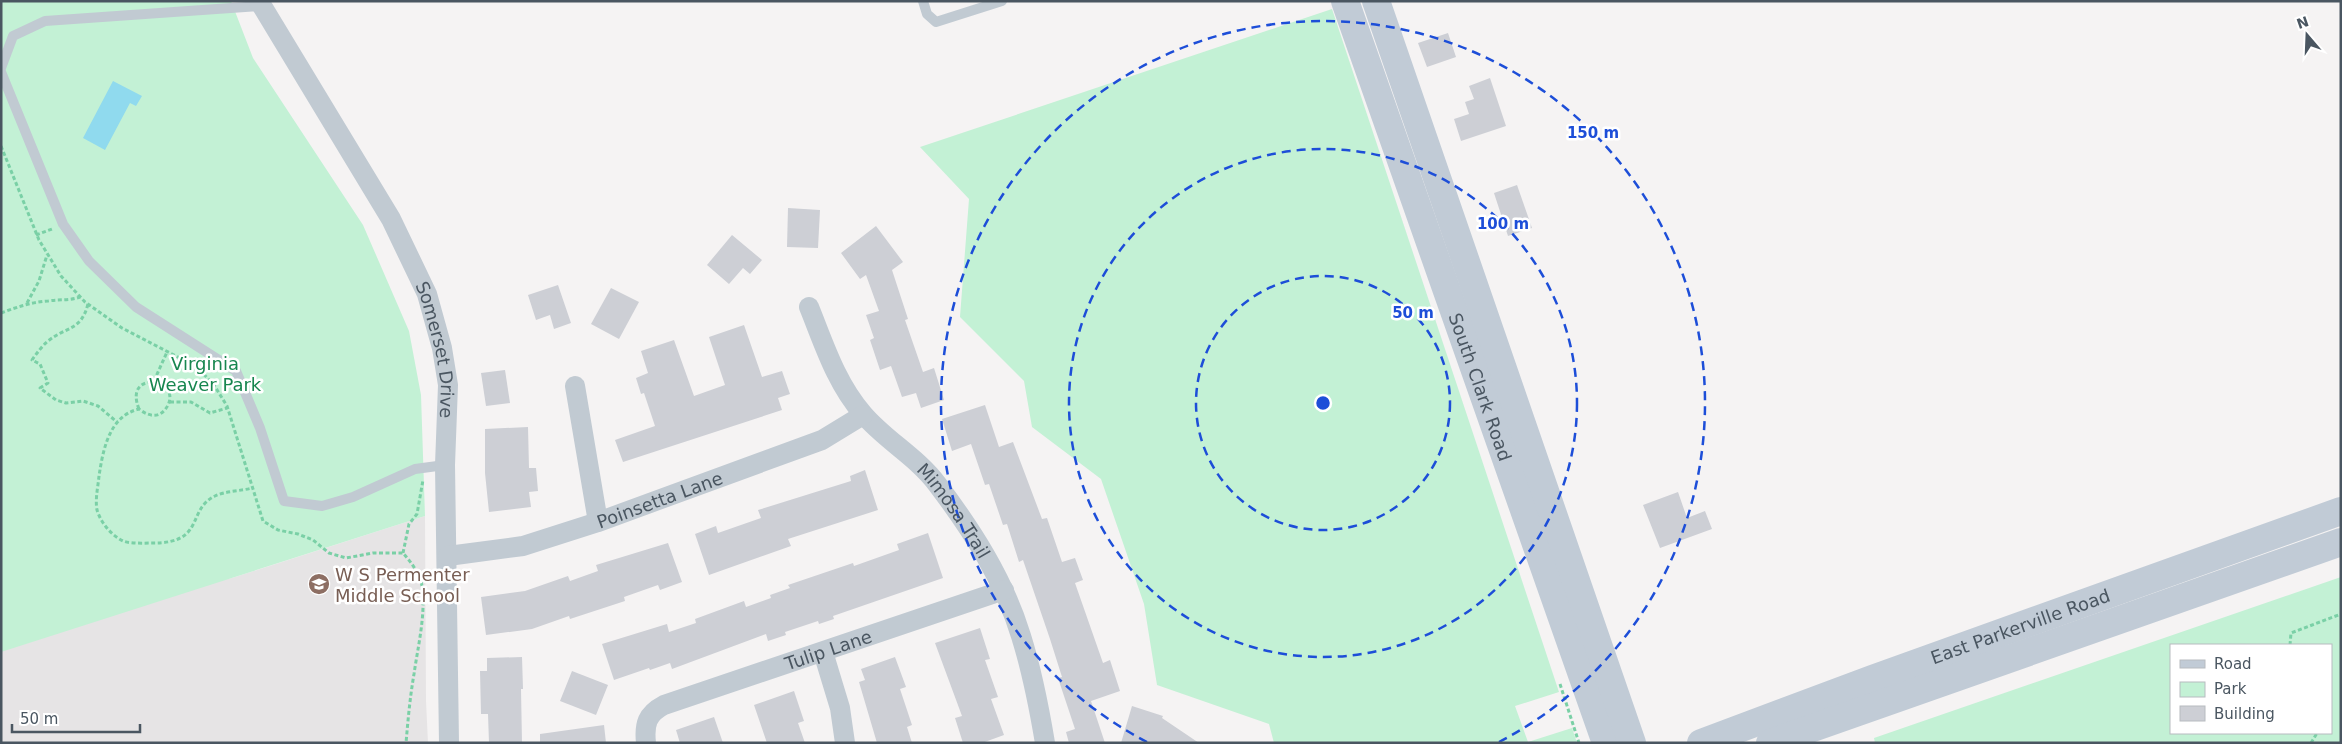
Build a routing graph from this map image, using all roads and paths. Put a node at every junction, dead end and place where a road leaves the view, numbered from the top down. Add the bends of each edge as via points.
1 (923, 1) edge
2 (1002, 1) edge
3 (1345, 1) edge
4 (1376, 1) edge
5 (260, 4) edge
6 (1, 70) edge
7 (1, 146) edge
8 (47, 254) junction
9 (80, 297) junction
10 (27, 304) junction
11 (88, 304) junction
12 (809, 306) dead end
13 (1, 313) edge
14 (167, 352) junction
15 (154, 382) junction
16 (575, 386) dead end
17 (170, 402) junction
18 (227, 408) junction
19 (139, 409) junction
20 (863, 415) junction
21 (117, 422) junction
22 (445, 465) junction
23 (425, 468) junction
24 (252, 488) junction
25 (2341, 511) edge
26 (598, 522) junction
27 (2341, 542) edge
28 (403, 553) junction
29 (448, 556) junction
30 (1004, 590) junction
31 (2341, 614) edge
32 (2290, 644) edge
33 (823, 652) junction
34 (406, 743) edge
35 (449, 743) edge
36 (646, 743) edge
37 (846, 743) edge
38 (1045, 743) edge
39 (1606, 743) edge
40 (1632, 743) edge
41 (1701, 743) edge
42 (1770, 743) edge

1 - 2 lane via 927,14 936,22
3 - 39 main road, South Clark Road
4 - 40 main road, South Clark Road
5 - 6 lane via 45,22 13,36
5 - 22 street, Somerset Drive via 392,219 426,294 442,348 448,385
6 - 23 lane via 64,224 89,261 136,307 236,371 260,428 284,501 322,506 353,497 415,469
7 - 8 path via 38,240
8 - 9 path
8 - 10 path via 39,281
9 - 10 path via 71,301
9 - 11 path
10 - 13 path
11 - 14 path via 122,328
11 - 21 path via 84,319 49,341 32,360 40,364 48,383 40,388 56,400 83,401 98,406
12 - 20 street, Mimosa Trail via 840,382
14 - 15 path
14 - 18 path via 197,367 214,385
15 - 17 path via 169,392
15 - 19 path via 144,384 137,391 135,400
16 - 26 street
17 - 18 path via 191,402 210,413
17 - 19 path via 157,416 147,415
18 - 24 path
19 - 21 path via 129,412
20 - 26 street, Poinsetta Lane via 822,440
20 - 30 street, Mimosa Trail via 936,482 985,553
21 - 24 path via 105,447 96,496 103,524 122,540 172,542 192,530 204,506 215,496
22 - 23 lane
22 - 29 street, Somerset Drive
23 - 28 path via 417,514 409,524
24 - 28 path via 263,520 278,530 313,540 329,553 346,558 373,553
25 - 41 main road, East Parkerville Road
26 - 29 street, Poinsetta Lane via 523,546
27 - 42 main road, East Parkerville Road
28 - 34 path via 422,585 420,642
29 - 35 street, Somerset Drive via 446,655
30 - 33 street, Tulip Lane
30 - 38 street, Mimosa Trail via 1021,635
31 - 32 path via 2291,633
33 - 36 street, Tulip Lane via 664,704 652,711 646,722
33 - 37 street via 840,708

